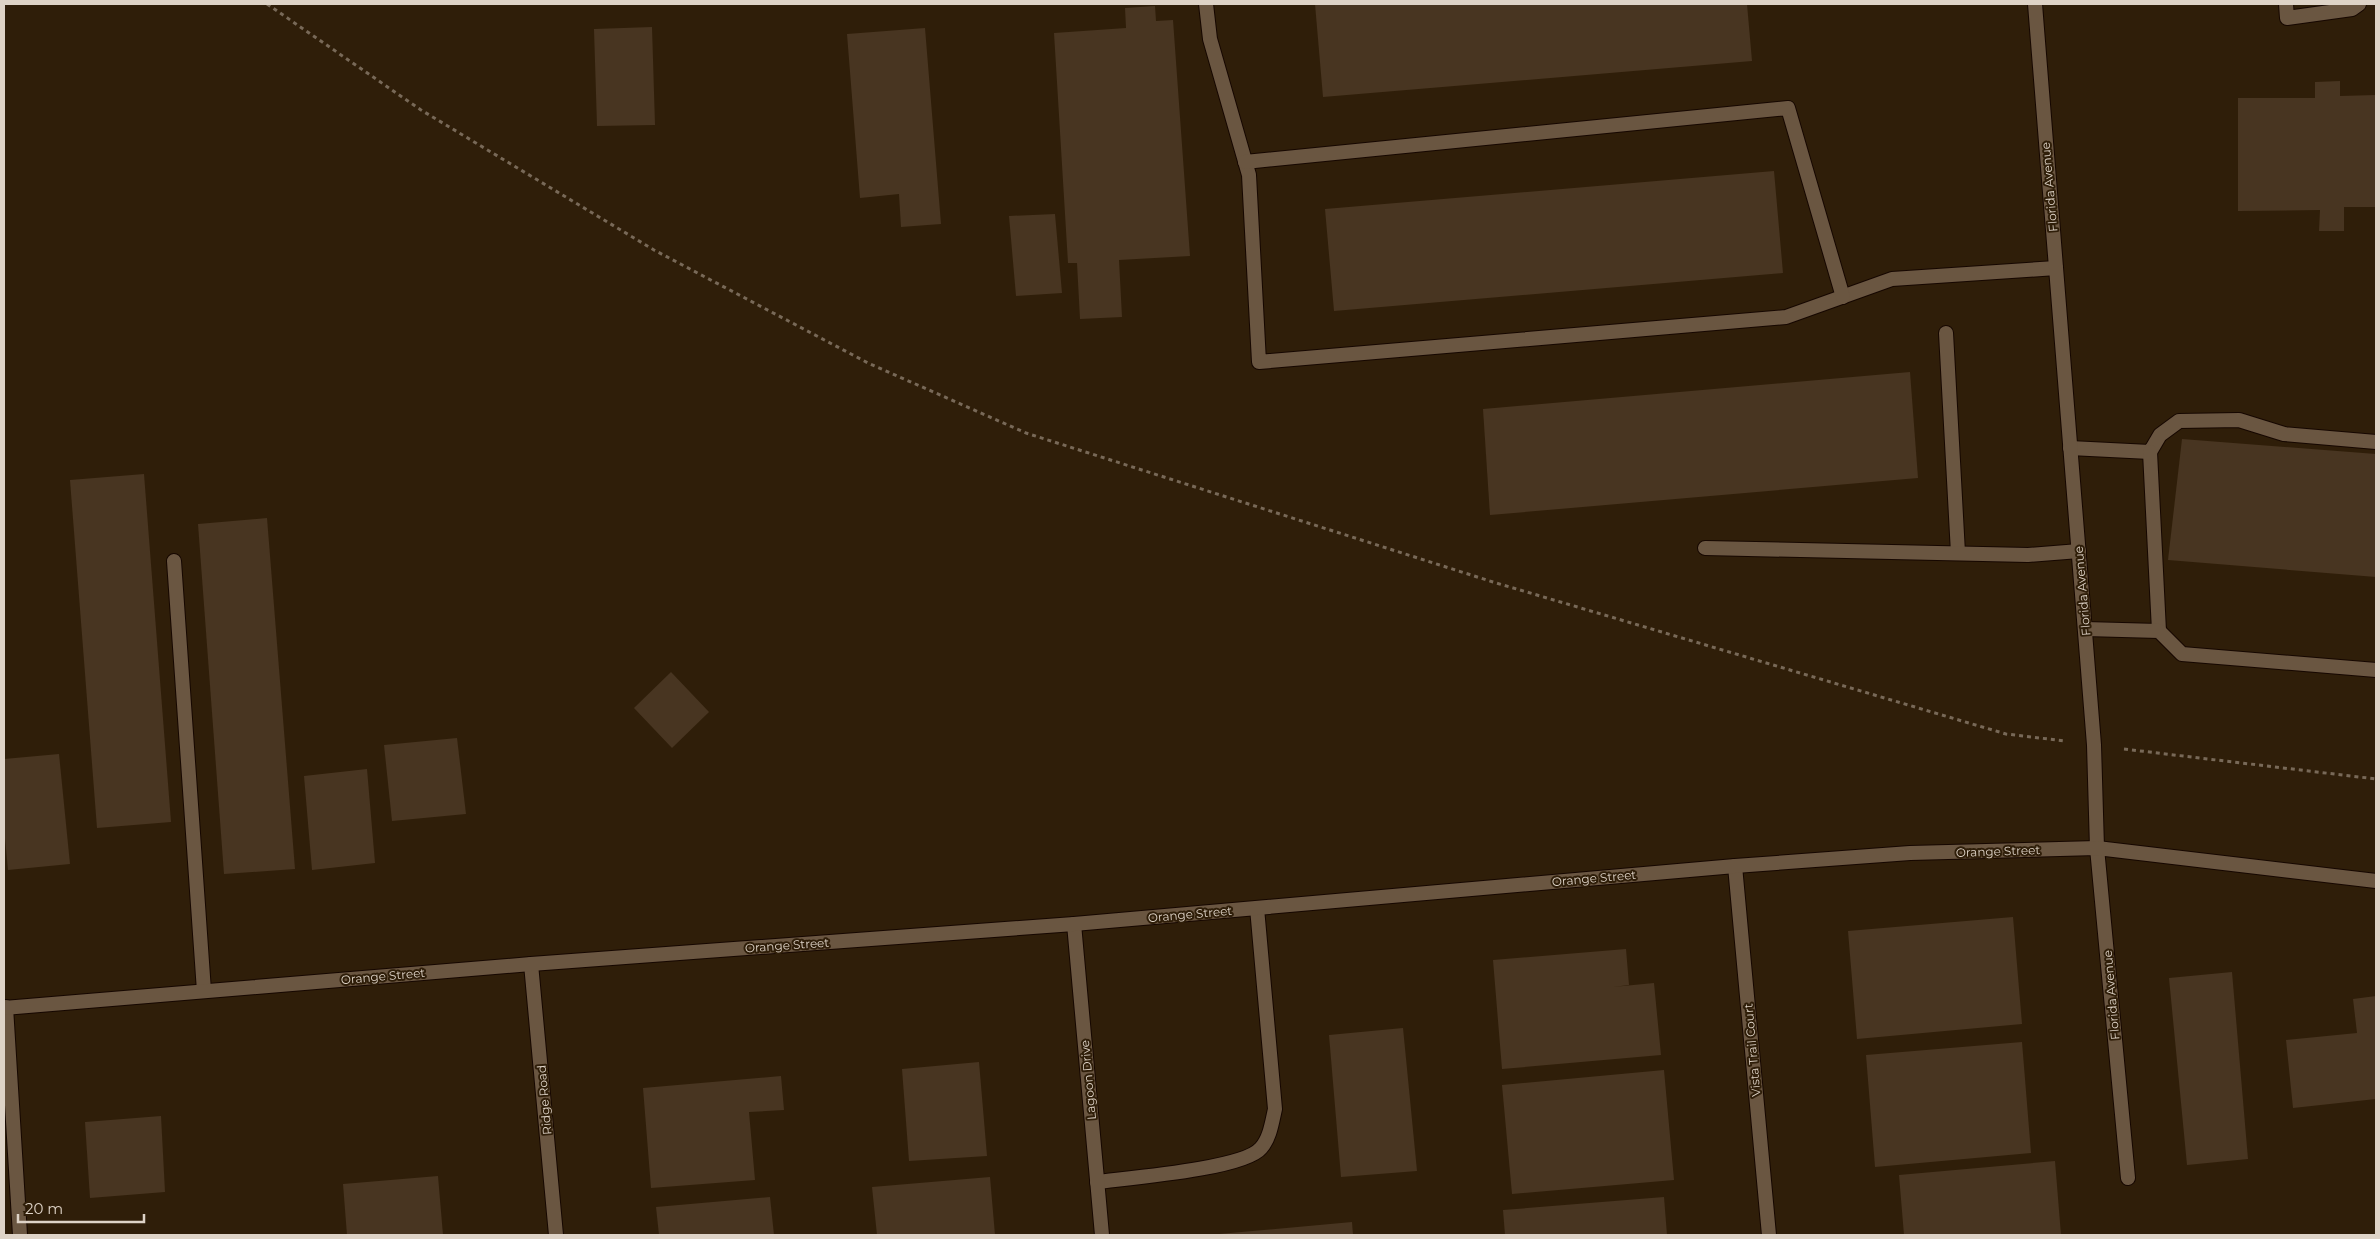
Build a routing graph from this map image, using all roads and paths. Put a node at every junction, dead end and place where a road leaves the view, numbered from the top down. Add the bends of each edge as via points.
1 (267, 4) edge
2 (1206, 4) edge
3 (2034, 4) edge
4 (2286, 4) edge
5 (2359, 4) edge
6 (1245, 162) junction
7 (2056, 268) junction
8 (1843, 297) junction
9 (1946, 333) dead end
10 (2376, 442) edge
11 (2070, 448) junction
12 (2150, 452) junction
13 (1705, 548) dead end
14 (2078, 552) junction
15 (1958, 553) junction
16 (174, 561) dead end
17 (2085, 629) junction
18 (2158, 631) junction
19 (2376, 670) edge
20 (2094, 745) junction
21 (2376, 779) edge
22 (2098, 848) junction
23 (1735, 866) junction
24 (2376, 881) edge
25 (1257, 908) junction
26 (1074, 924) junction
27 (531, 964) junction
28 (204, 991) junction
29 (5, 1008) edge
30 (2128, 1178) dead end
31 (1097, 1182) junction
32 (20, 1235) edge
33 (556, 1235) edge
34 (1102, 1235) edge
35 (1769, 1235) edge

1 - 20 path via 421,110 654,250 868,363 1026,433 1493,582 2006,734
2 - 6 street via 1210,40
3 - 7 street, Florida Avenue
4 - 5 street via 2288,18 2352,9
6 - 8 street via 1788,108
6 - 8 street via 1249,175 1259,362 1786,317
7 - 8 street via 1892,279
7 - 11 street, Florida Avenue
9 - 15 street
10 - 12 street via 2284,434 2239,420 2180,421 2160,435
11 - 12 street
11 - 14 street, Florida Avenue
12 - 18 street
13 - 15 street
14 - 15 street via 2028,555
14 - 17 street, Florida Avenue
16 - 28 street
17 - 18 street
17 - 20 street, Florida Avenue
18 - 19 street via 2182,654
20 - 21 path
20 - 22 street, Florida Avenue
22 - 23 street, Orange Street via 1910,853
22 - 24 street, Orange Street
22 - 30 street, Florida Avenue
23 - 25 street, Orange Street
23 - 35 street, Vista Trail Court
25 - 26 street, Orange Street
25 - 31 street via 1275,1109 1268,1138 1260,1150 1232,1163
26 - 27 street, Orange Street
26 - 31 street, Lagoon Drive
27 - 28 street, Orange Street
27 - 33 street, Ridge Road
28 - 29 street, Orange Street
29 - 32 street
31 - 34 street, Lagoon Drive

